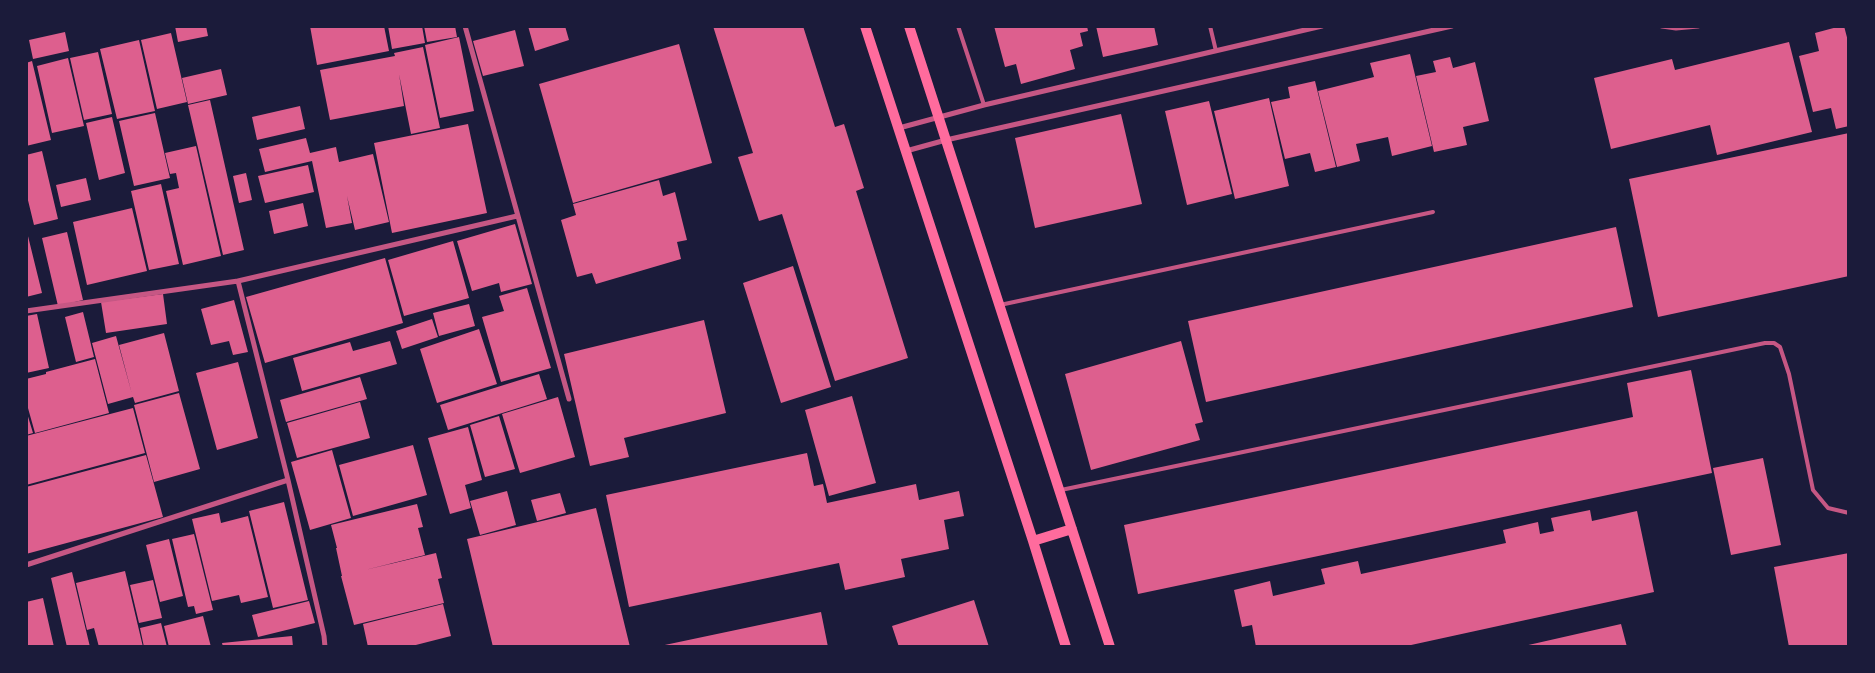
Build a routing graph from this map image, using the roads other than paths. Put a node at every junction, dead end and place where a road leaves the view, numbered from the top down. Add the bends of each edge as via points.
1 (465, 26) edge
2 (865, 26) edge
3 (909, 26) edge
4 (958, 26) edge
5 (1210, 26) edge
6 (1322, 26) edge
7 (1452, 26) edge
8 (1662, 26) edge
9 (1694, 26) edge
10 (1698, 26) edge
11 (1216, 51) junction
12 (984, 106) junction
13 (938, 117) junction
14 (899, 128) junction
15 (946, 140) junction
16 (906, 152) junction
17 (1433, 212) dead end
18 (517, 216) junction
19 (238, 281) junction
20 (1000, 305) junction
21 (26, 311) edge
22 (569, 400) dead end
23 (288, 480) junction
24 (1059, 490) junction
25 (1849, 513) edge
26 (1072, 529) junction
27 (1033, 541) junction
28 (26, 565) edge
29 (325, 647) edge
30 (1066, 647) edge
31 (1110, 647) edge

1 - 18 street
2 - 14 main road
3 - 13 main road
4 - 12 lane
5 - 11 lane
6 - 11 street
7 - 15 street
8 - 9 street
9 - 10 street
11 - 12 street
12 - 13 street
13 - 14 street
13 - 15 main road
14 - 16 main road
15 - 16 street
15 - 20 main road
16 - 27 main road
17 - 20 lane
18 - 19 street
18 - 22 street
19 - 21 street
19 - 23 street
20 - 24 main road
23 - 28 street
23 - 29 street
24 - 25 lane via 1766,342 1780,347 1789,374 1814,490 1828,508
24 - 26 main road
26 - 27 main road
26 - 31 main road
27 - 30 main road

